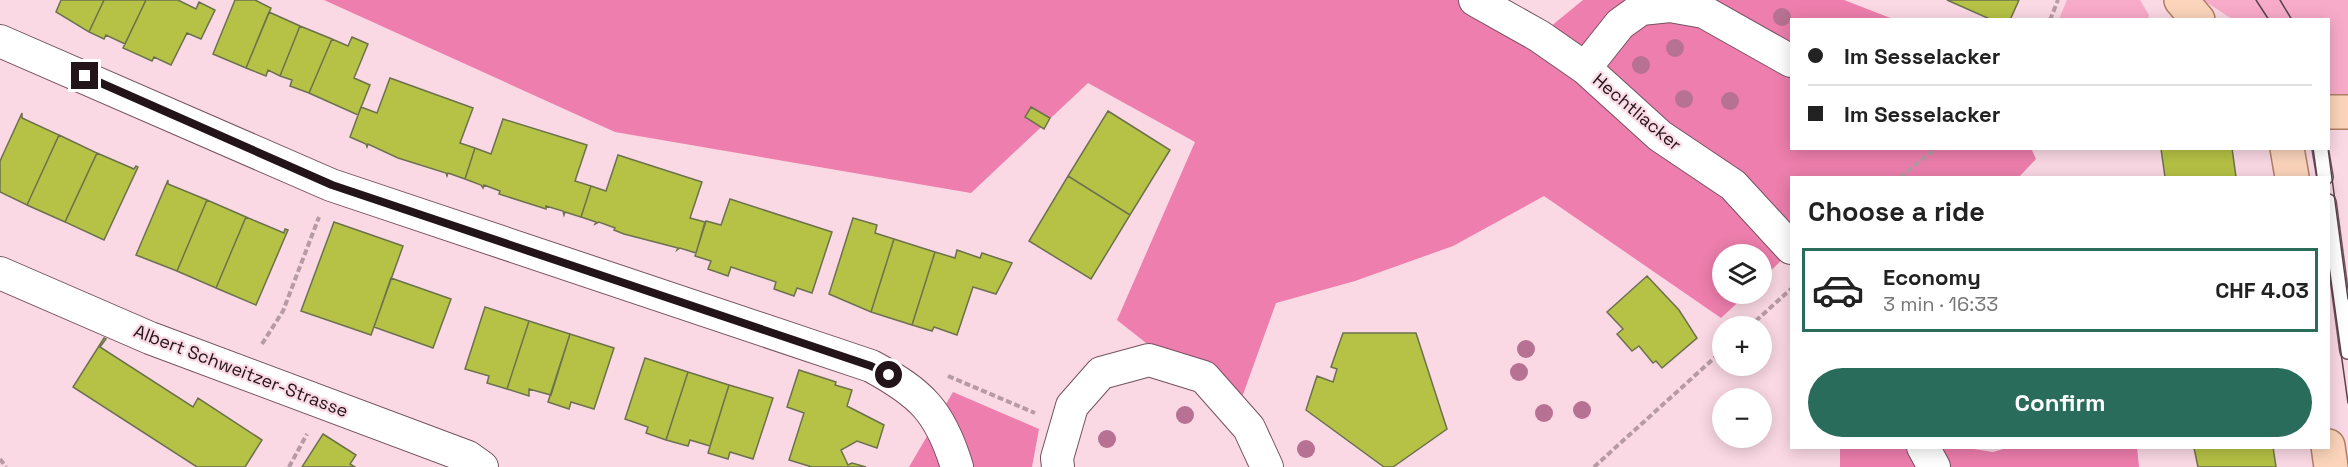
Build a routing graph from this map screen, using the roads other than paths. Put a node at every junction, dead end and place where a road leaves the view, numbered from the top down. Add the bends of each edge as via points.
1 (1475, 0) edge
2 (2181, 0) edge
3 (2196, 18) edge
4 (0, 41) edge
5 (1790, 60) edge
6 (1585, 68) junction
7 (2330, 111) edge
8 (2348, 112) edge
9 (2287, 150) edge
10 (2320, 150) edge
11 (2292, 176) edge
12 (2325, 176) edge
13 (2330, 217) edge
14 (1790, 247) edge
15 (0, 273) edge
16 (2348, 351) edge
17 (1924, 449) edge
18 (2328, 449) edge
19 (482, 467) edge
20 (957, 467) edge
21 (1058, 467) edge
22 (1267, 467) edge
23 (1934, 467) edge
24 (2331, 467) edge

1 - 6 street via 1539,36
2 - 3 main road
4 - 20 street via 332,185 871,366 907,385 934,413
5 - 6 street, Hechtliacker via 1704,12 1670,6 1641,9 1627,19
6 - 14 street, Hechtliacker via 1660,136 1733,185
7 - 8 main road
9 - 11 main road
10 - 12 lane
13 - 16 lane
15 - 19 street, Albert Schweitzer-Strasse via 150,338 468,457
17 - 23 street
18 - 24 main road
21 - 22 street via 1056,458 1072,406 1101,373 1149,360 1204,377 1249,428

